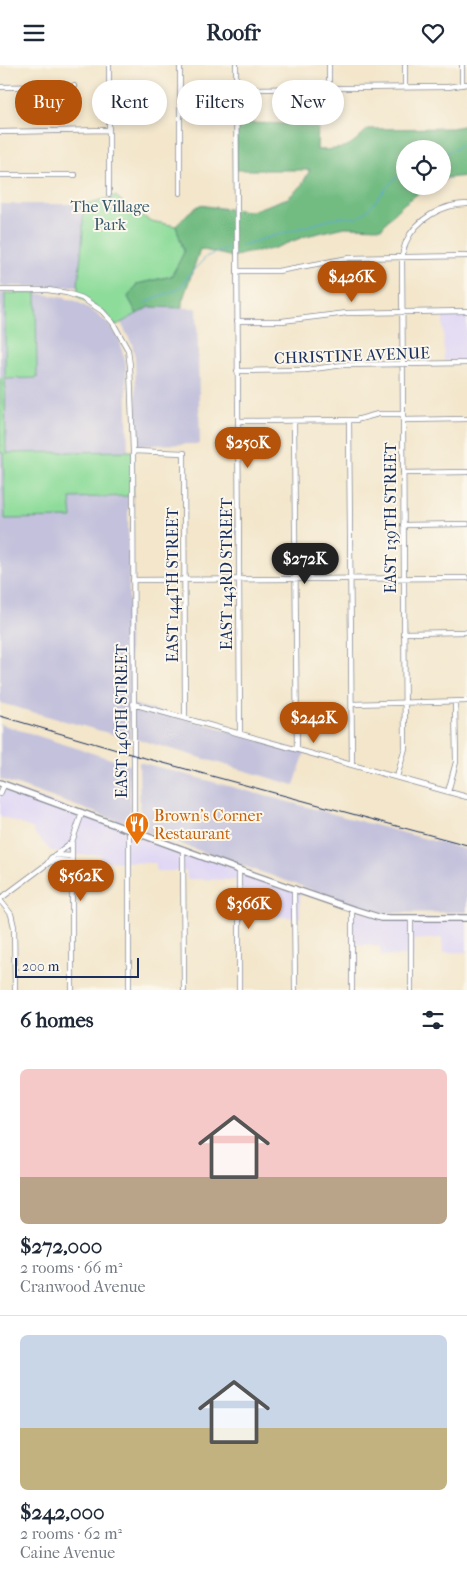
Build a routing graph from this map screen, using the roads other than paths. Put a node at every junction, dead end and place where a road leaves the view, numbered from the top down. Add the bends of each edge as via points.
1 (109, 65) edge
2 (180, 65) edge
3 (236, 65) edge
4 (329, 65) edge
5 (405, 65) edge
6 (462, 65) edge
7 (236, 80) edge
8 (329, 80) edge
9 (464, 85) edge
10 (0, 87) edge
11 (15, 87) edge
12 (344, 87) edge
13 (405, 87) junction
14 (236, 125) edge
15 (109, 131) junction
16 (0, 132) edge
17 (0, 175) edge
18 (75, 175) dead end
19 (180, 193) dead end
20 (109, 194) dead end
21 (467, 204) edge
22 (467, 256) edge
23 (402, 257) junction
24 (237, 271) junction
25 (0, 290) edge
26 (467, 311) edge
27 (402, 312) junction
28 (237, 321) junction
29 (467, 363) edge
30 (402, 365) junction
31 (237, 371) junction
32 (403, 414) junction
33 (467, 419) edge
34 (349, 420) junction
35 (403, 420) junction
36 (238, 421) junction
37 (294, 421) junction
38 (133, 451) junction
39 (467, 472) edge
40 (403, 473) junction
41 (467, 524) edge
42 (403, 525) junction
43 (467, 578) edge
44 (185, 579) junction
45 (239, 579) junction
46 (296, 579) junction
47 (351, 579) junction
48 (403, 579) junction
49 (133, 580) junction
50 (467, 632) edge
51 (403, 633) junction
52 (467, 701) edge
53 (454, 702) junction
54 (133, 703) junction
55 (404, 703) junction
56 (352, 704) junction
57 (185, 718) junction
58 (240, 733) junction
59 (297, 749) junction
60 (352, 765) junction
61 (397, 777) junction
62 (2, 784) edge
63 (448, 791) junction
64 (0, 794) edge
65 (467, 797) edge
66 (82, 813) junction
67 (131, 831) junction
68 (72, 842) junction
69 (183, 848) junction
70 (55, 855) junction
71 (71, 858) junction
72 (47, 864) junction
73 (239, 869) junction
74 (294, 888) junction
75 (0, 899) edge
76 (352, 909) junction
77 (411, 918) junction
78 (467, 918) edge
79 (15, 990) edge
80 (72, 990) edge
81 (129, 990) edge
82 (184, 990) edge
83 (239, 990) edge
84 (295, 990) edge
85 (352, 990) edge
86 (411, 990) edge

1 - 15 street
2 - 19 street
3 - 7 street, EAST 143RD STREET
4 - 8 street
5 - 13 street
6 - 9 street
9 - 13 street
10 - 11 street
12 - 13 street
14 - 24 street, EAST 143RD STREET
15 - 16 street
15 - 20 street
17 - 18 street
21 - 23 street via 435,212 424,220 406,242
22 - 23 street
23 - 24 street via 349,258 278,271
23 - 27 street, EAST 139TH STREET
24 - 28 street, EAST 143RD STREET
25 - 38 street, EAST 146TH STREET via 67,293 91,303 114,323 128,350
26 - 27 street
27 - 28 street
27 - 30 street, EAST 139TH STREET
28 - 31 street, EAST 143RD STREET
29 - 30 street, CHRISTINE AVENUE
30 - 31 street, CHRISTINE AVENUE
30 - 32 street, EAST 139TH STREET
31 - 36 street, EAST 143RD STREET
32 - 34 street via 378,414
32 - 35 street, EAST 139TH STREET
33 - 35 street
34 - 37 street
34 - 47 street
35 - 40 street, EAST 139TH STREET
36 - 37 street
36 - 45 street, EAST 143RD STREET
37 - 46 street
38 - 44 street, EAST 144TH STREET via 184,453
38 - 49 street, EAST 146TH STREET
39 - 40 street
40 - 42 street, EAST 139TH STREET
41 - 42 street
42 - 48 street, EAST 139TH STREET
43 - 48 street
44 - 45 street
44 - 49 street
44 - 57 street, EAST 144TH STREET
45 - 46 street
45 - 58 street, EAST 143RD STREET
46 - 47 street
46 - 59 street
47 - 48 street
47 - 56 street
48 - 51 street, EAST 139TH STREET
49 - 54 street, EAST 146TH STREET
50 - 51 street
51 - 55 street, EAST 139TH STREET
52 - 53 street
53 - 55 street
53 - 63 street via 456,762
54 - 57 street
54 - 67 street, EAST 146TH STREET via 134,824
55 - 56 street
55 - 61 street, EAST 139TH STREET via 405,748
56 - 60 street
57 - 58 street
58 - 59 street
59 - 60 street
60 - 61 street
61 - 63 street
62 - 64 street
62 - 66 main road
63 - 65 street
66 - 67 main road
66 - 68 street
67 - 69 main road
67 - 81 street, EAST 146TH STREET
68 - 70 street
68 - 71 street
69 - 73 main road
69 - 82 street
70 - 71 street
70 - 72 street
71 - 72 street
71 - 80 street
72 - 75 street
73 - 74 main road
73 - 83 street
74 - 76 main road
74 - 84 street
75 - 79 street via 11,915 14,927
76 - 77 main road via 381,918
76 - 85 street
77 - 78 main road
77 - 86 street

